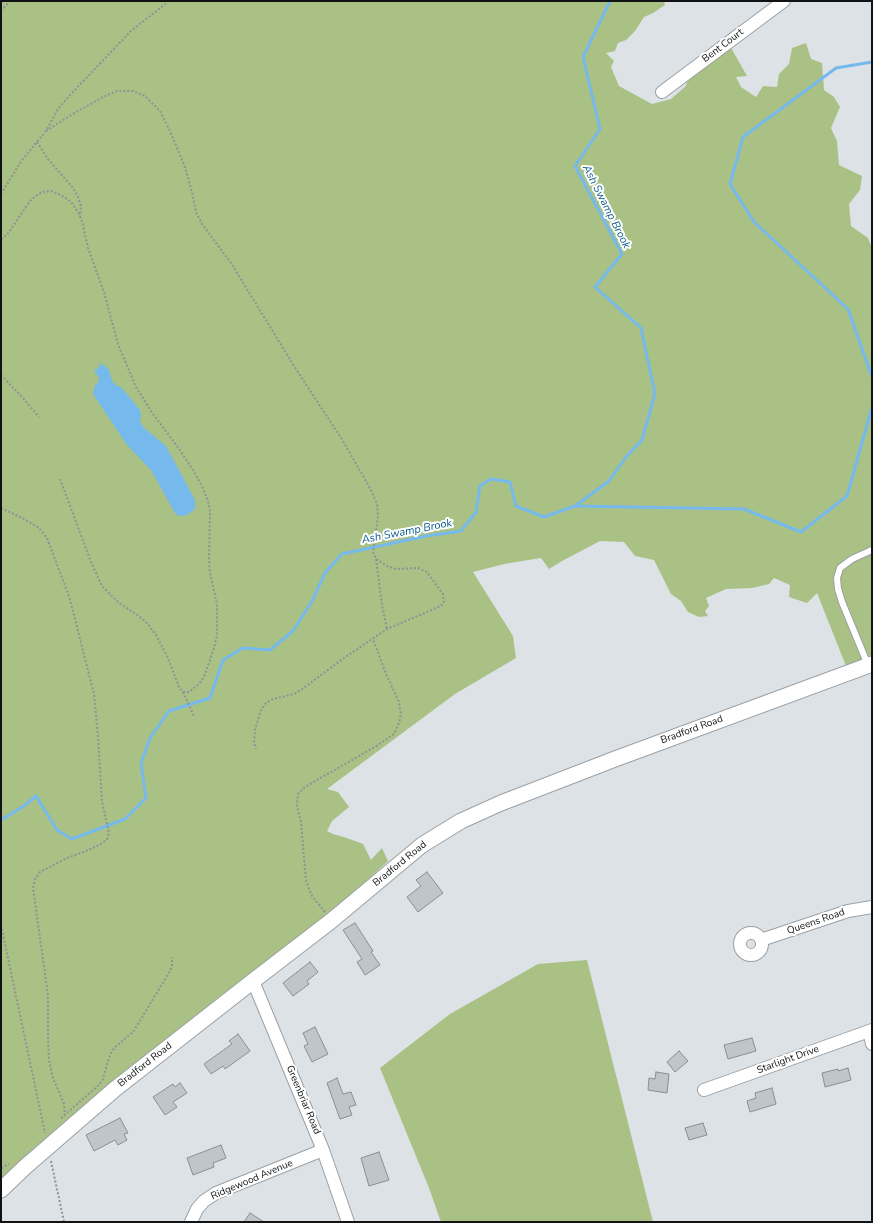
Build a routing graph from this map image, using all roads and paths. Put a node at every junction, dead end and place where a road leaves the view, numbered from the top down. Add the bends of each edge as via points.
1 (10, 1) edge
2 (169, 1) edge
3 (784, 1) edge
4 (1, 11) edge
5 (662, 92) dead end
6 (46, 131) junction
7 (37, 142) junction
8 (1, 194) edge
9 (80, 217) junction
10 (1, 239) edge
11 (1, 375) edge
12 (39, 417) dead end
13 (60, 479) dead end
14 (1, 508) edge
15 (872, 550) edge
16 (376, 559) junction
17 (388, 629) junction
18 (373, 639) junction
19 (870, 665) edge
20 (183, 692) junction
21 (194, 716) dead end
22 (256, 749) dead end
23 (872, 907) edge
24 (332, 921) junction
25 (1, 926) edge
26 (762, 940) dead end
27 (172, 957) dead end
28 (253, 981) junction
29 (871, 1031) edge
30 (872, 1044) edge
31 (704, 1090) dead end
32 (66, 1114) junction
33 (60, 1119) dead end
34 (50, 1128) dead end
35 (48, 1146) junction
36 (323, 1150) junction
37 (14, 1161) dead end
38 (1, 1168) edge
39 (1, 1190) edge
40 (64, 1222) edge
41 (191, 1222) edge
42 (348, 1222) edge

1 - 4 path
2 - 6 path via 132,31 84,80 58,109
3 - 5 street, Bent Court
6 - 7 path
6 - 16 path via 117,91 133,91 145,96 160,111 185,167 196,212 202,224 232,263 371,490 377,504 378,516 373,552
7 - 8 path via 22,160
7 - 9 path via 73,188 81,206
9 - 10 path via 71,202 61,195 51,191 43,192 30,201 7,235
9 - 20 path via 118,344 136,387 193,470 208,501 210,573 217,604 216,635 204,677 189,692
11 - 12 path
13 - 20 path via 102,586 119,603 148,624 168,658
14 - 32 path via 39,528 47,538 70,599 94,694 102,801 109,833 101,844 40,872 33,888 48,995 49,1060
15 - 19 lane via 840,568 837,578 842,602
16 - 17 path
16 - 17 path via 396,569 418,568 427,572 444,598 442,606
17 - 18 path
18 - 22 path via 301,690 266,703 254,730
18 - 24 path via 399,702 401,714 394,734 305,787 298,794 297,806 301,822 306,881 312,896
19 - 24 street, Bradford Road via 608,762 461,821 422,845
20 - 21 path
23 - 26 street, Queens Road via 848,911
24 - 28 street, Bradford Road
25 - 34 path via 46,1133
27 - 32 path via 170,971 133,1032 111,1053 99,1085
28 - 35 street, Bradford Road via 115,1089
28 - 36 street, Greenbriar Road
29 - 30 street
29 - 31 street, Starlight Drive
32 - 33 path
35 - 39 street, Bradford Road
35 - 40 path
36 - 41 street, Ridgewood Avenue via 216,1193 197,1209
36 - 42 street, Greenbriar Road
37 - 38 path

